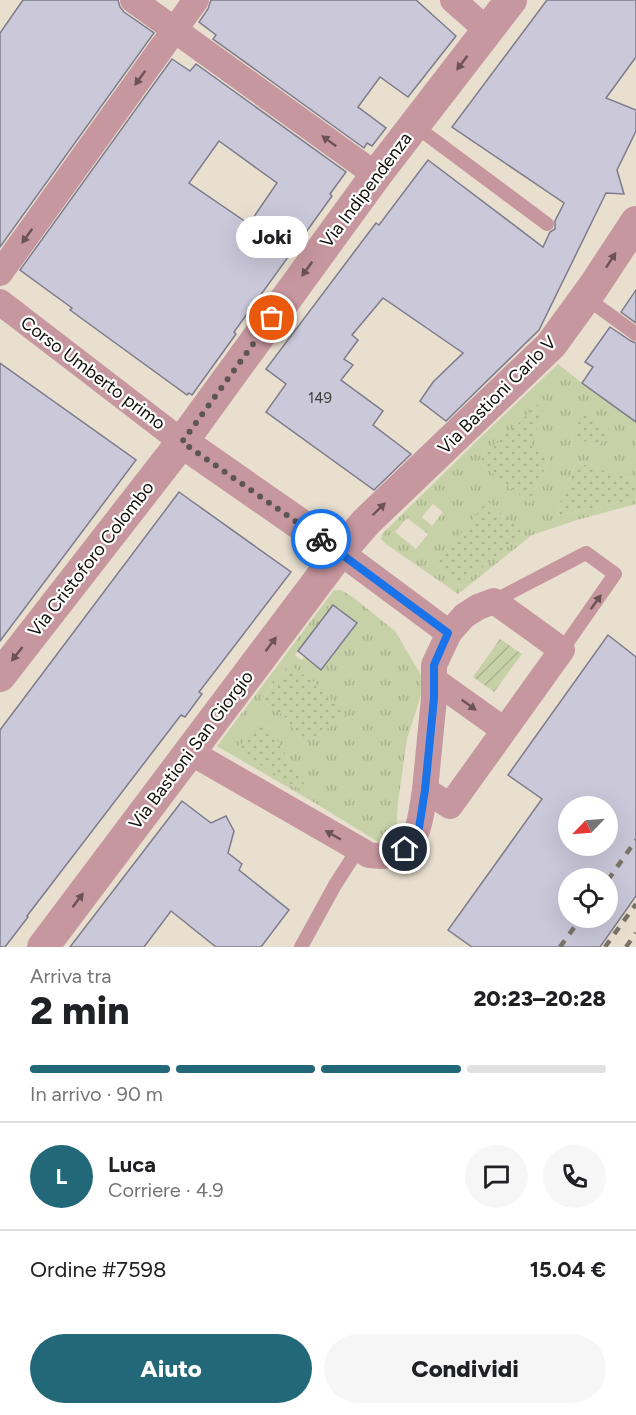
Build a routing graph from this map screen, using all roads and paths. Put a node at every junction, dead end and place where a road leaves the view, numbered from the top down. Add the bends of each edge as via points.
1 (134, 0) edge
2 (196, 0) edge
3 (453, 0) edge
4 (511, 0) edge
5 (174, 30) junction
6 (487, 30) junction
7 (414, 125) junction
8 (376, 175) junction
9 (636, 222) edge
10 (547, 224) dead end
11 (0, 273) edge
12 (585, 297) junction
13 (0, 302) edge
14 (636, 334) edge
15 (182, 442) junction
16 (340, 552) junction
17 (494, 600) junction
18 (448, 633) junction
19 (562, 650) junction
20 (0, 676) edge
21 (434, 680) junction
22 (504, 730) junction
23 (190, 752) junction
24 (425, 790) junction
25 (358, 849) junction
26 (43, 947) edge
27 (301, 947) edge

1 - 5 street
2 - 5 street
3 - 6 street
4 - 6 street, Via Indipendenza
8 -> 5 street
5 -> 11 street
6 -> 7 street, Via Indipendenza
7 - 8 street, Via Indipendenza
7 - 10 lane
8 -> 15 street, Via Indipendenza
12 -> 9 street, Via Bastioni Carlo V
12 - 14 lane
16 -> 12 street, Via Bastioni Carlo V via 366,522 551,345
13 - 15 street, Corso Umberto primo
15 - 16 street, Corso Umberto primo
15 -> 20 street, Via Cristoforo Colombo
16 - 18 street, Corso Umberto primo
23 -> 16 street, Via Bastioni San Giorgio
17 - 18 street via 464,616
17 - 19 street
19 -> 17 lane via 615,574 586,553
18 - 21 street via 434,665
19 - 22 street
21 -> 22 street
21 - 24 street
22 - 24 street via 450,806
25 -> 23 street
26 -> 23 street, Via Bastioni San Giorgio
24 - 25 street via 419,828 405,849 382,857
25 - 27 lane

